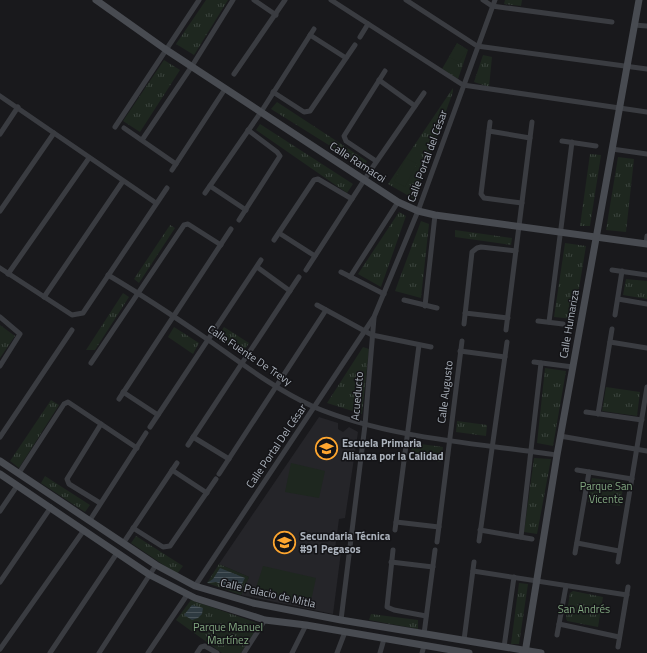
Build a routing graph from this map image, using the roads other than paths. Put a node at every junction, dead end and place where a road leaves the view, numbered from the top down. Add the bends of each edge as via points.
1 (96, 0) edge
2 (199, 0) edge
3 (233, 0) edge
4 (254, 0) edge
5 (285, 0) edge
6 (331, 0) edge
7 (406, 0) edge
8 (483, 0) edge
9 (495, 0) edge
10 (639, 0) edge
11 (492, 6) junction
12 (276, 15) junction
13 (612, 22) dead end
14 (368, 24) junction
15 (634, 24) junction
16 (647, 26) edge
17 (314, 29) dead end
18 (310, 36) junction
19 (360, 37) dead end
20 (355, 45) dead end
21 (477, 46) junction
22 (165, 49) junction
23 (346, 58) junction
24 (192, 66) junction
25 (627, 66) junction
26 (647, 69) edge
27 (385, 71) dead end
28 (234, 74) dead end
29 (379, 80) junction
30 (463, 85) junction
31 (225, 89) junction
32 (273, 92) junction
33 (424, 93) dead end
34 (0, 96) edge
35 (415, 106) junction
36 (18, 107) junction
37 (619, 108) junction
38 (261, 112) junction
39 (647, 112) edge
40 (490, 122) dead end
41 (532, 122) dead end
42 (114, 127) dead end
43 (124, 128) dead end
44 (248, 130) junction
45 (488, 131) junction
46 (54, 133) junction
47 (0, 134) edge
48 (530, 138) junction
49 (142, 140) junction
50 (562, 140) dead end
51 (572, 142) junction
52 (596, 146) dead end
53 (612, 148) junction
54 (647, 154) edge
55 (89, 158) junction
56 (376, 161) junction
57 (176, 164) junction
58 (172, 170) dead end
59 (364, 180) junction
60 (123, 181) junction
61 (210, 186) junction
62 (167, 188) dead end
63 (205, 193) dead end
64 (352, 199) junction
65 (398, 202) junction
66 (156, 203) junction
67 (522, 203) junction
68 (246, 210) junction
69 (0, 211) edge
70 (418, 211) junction
71 (435, 215) junction
72 (239, 220) dead end
73 (520, 227) junction
74 (231, 229) dead end
75 (560, 232) junction
76 (278, 233) junction
77 (647, 236) edge
78 (596, 237) junction
79 (274, 240) dead end
80 (646, 244) edge
81 (221, 245) junction
82 (516, 251) junction
83 (315, 256) junction
84 (261, 260) dead end
85 (257, 267) junction
86 (0, 268) edge
87 (306, 270) dead end
88 (612, 270) dead end
89 (622, 271) junction
90 (341, 272) dead end
91 (8, 274) junction
92 (108, 275) junction
93 (647, 275) edge
94 (300, 277) dead end
95 (350, 277) junction
96 (290, 291) junction
97 (138, 294) junction
98 (384, 294) junction
99 (44, 297) junction
100 (618, 299) junction
101 (404, 300) dead end
102 (647, 304) edge
103 (317, 305) dead end
104 (425, 306) junction
105 (437, 308) dead end
106 (326, 310) junction
107 (465, 313) junction
108 (615, 315) dead end
109 (174, 316) junction
110 (0, 317) edge
111 (374, 317) junction
112 (508, 318) junction
113 (538, 321) dead end
114 (549, 322) junction
115 (464, 324) dead end
116 (563, 324) dead end
117 (612, 329) dead end
118 (72, 330) dead end
119 (506, 330) dead end
120 (363, 331) junction
121 (372, 335) junction
122 (207, 340) junction
123 (462, 341) dead end
124 (507, 342) dead end
125 (610, 342) junction
126 (419, 345) junction
127 (431, 347) dead end
128 (647, 348) edge
129 (460, 351) junction
130 (505, 357) junction
131 (534, 362) dead end
132 (541, 362) junction
133 (91, 364) dead end
134 (242, 364) junction
135 (0, 366) edge
136 (573, 367) junction
137 (276, 386) junction
138 (647, 388) edge
139 (123, 392) junction
140 (119, 399) dead end
141 (314, 407) junction
142 (586, 412) dead end
143 (158, 414) junction
144 (598, 414) junction
145 (642, 420) junction
146 (100, 424) junction
147 (365, 425) junction
148 (150, 427) dead end
149 (146, 433) dead end
150 (408, 434) junction
151 (560, 436) junction
152 (0, 437) edge
153 (193, 437) junction
154 (449, 440) junction
155 (188, 445) dead end
156 (492, 446) junction
157 (137, 448) junction
158 (637, 450) junction
159 (531, 451) junction
160 (647, 451) edge
161 (557, 455) junction
162 (229, 459) junction
163 (0, 461) edge
164 (177, 463) dead end
165 (172, 470) junction
166 (577, 470) dead end
167 (589, 472) junction
168 (19, 473) junction
169 (0, 474) edge
170 (219, 474) dead end
171 (216, 479) dead end
172 (632, 479) junction
173 (18, 486) junction
174 (207, 492) junction
175 (100, 503) junction
176 (51, 507) junction
177 (0, 511) edge
178 (90, 520) junction
179 (396, 522) junction
180 (439, 527) junction
181 (133, 528) junction
182 (84, 530) junction
183 (395, 530) dead end
184 (480, 530) junction
185 (521, 537) junction
186 (532, 539) dead end
187 (479, 541) dead end
188 (124, 542) junction
189 (437, 542) dead end
190 (577, 543) junction
191 (393, 550) dead end
192 (435, 550) dead end
193 (619, 551) junction
194 (117, 553) junction
195 (575, 553) dead end
196 (391, 562) junction
197 (474, 562) dead end
198 (618, 562) dead end
199 (156, 565) junction
200 (432, 567) junction
201 (473, 571) junction
202 (150, 575) junction
203 (514, 577) junction
204 (537, 580) junction
205 (0, 582) edge
206 (195, 586) junction
207 (566, 586) junction
208 (628, 587) dead end
209 (187, 595) junction
210 (627, 595) junction
211 (426, 616) junction
212 (265, 620) junction
213 (341, 620) junction
214 (559, 624) junction
215 (306, 625) junction
216 (345, 632) junction
217 (424, 634) junction
218 (557, 635) dead end
219 (620, 637) junction
220 (384, 639) junction
221 (464, 640) junction
222 (504, 647) junction
223 (618, 647) dead end
224 (0, 649) edge
225 (423, 650) edge
226 (525, 652) edge
227 (50, 653) edge
228 (99, 653) edge
229 (148, 653) edge
230 (197, 653) edge
231 (217, 653) edge
232 (244, 653) edge
233 (292, 653) edge
234 (337, 653) edge
235 (380, 653) edge
236 (469, 653) edge
237 (541, 653) edge

1 - 22 street, Calle Ramacoi
2 - 22 street
3 - 24 street
4 - 12 street
5 - 12 street
6 - 14 street
7 - 21 street
8 - 11 street
9 - 11 street, Calle Portal del César
10 - 15 street, Calle Humariza
11 - 13 street
11 - 21 street, Calle Portal del César
12 - 28 street
14 - 19 street
14 - 30 street
15 - 16 street
15 - 25 street, Calle Humariza
17 - 18 street
18 - 23 street
18 - 32 street
20 - 23 street
21 - 25 street
21 - 30 street, Calle Portal del César
22 - 24 street, Calle Ramacoi
22 - 42 street
23 - 32 street via 310,111 304,112
24 - 31 street, Calle Ramacoi
24 - 49 street
25 - 26 street
25 - 37 street, Calle Humariza
27 - 29 street
29 - 35 street
29 - 56 street via 344,136 346,141
30 - 37 street
30 - 70 street, Calle Portal del César
31 - 38 street, Calle Ramacoi
31 - 57 street
32 - 38 street
33 - 35 street
34 - 36 street
35 - 56 street
36 - 46 street
36 - 47 street
37 - 39 street
37 - 53 street, Calle Humariza
38 - 44 street
38 - 59 street, Calle Ramacoi
40 - 45 street
41 - 48 street
43 - 49 street
44 - 61 street
44 - 68 street via 279,153 279,159
45 - 48 street
45 - 67 street via 482,196
46 - 55 street
46 - 69 street
48 - 67 street
49 - 57 street
50 - 51 street
51 - 52 street
51 - 75 street
53 - 54 street
53 - 78 street, Calle Humariza
55 - 60 street
55 - 91 street
56 - 59 street
57 - 58 street
59 - 64 street
59 - 65 street, Calle Ramacoi
60 - 66 street
60 - 99 street
61 - 63 street
61 - 68 street
62 - 66 street
64 - 76 street via 316,179
64 - 83 street
65 - 70 street, Calle Ramacoi
65 - 95 street
66 - 92 street
67 - 73 street
68 - 72 street
70 - 71 street, Calle Ramacoi
70 - 98 street, Calle Portal del César
71 - 73 street, Calle Ramacoi
71 - 104 street
73 - 75 street, Calle Ramacoi
73 - 82 street
74 - 81 street
75 - 78 street, Calle Ramacoi
75 - 114 street
76 - 79 street
76 - 83 street
77 - 80 street
78 - 80 street, Calle Ramacoi
78 - 136 street, Calle Humariza
81 - 97 street via 188,224 184,225
81 - 109 street
82 - 107 street via 481,247 474,249
82 - 112 street
83 - 87 street
84 - 85 street
85 - 96 street
85 - 122 street
86 - 91 street
88 - 89 street
89 - 93 street
89 - 100 street
90 - 95 street
91 - 99 street
92 - 97 street, Calle Fuente De Trevy
92 - 99 street via 83,313 72,315
94 - 96 street
95 - 98 street
96 - 134 street
97 - 109 street, Calle Fuente De Trevy
97 - 133 street
98 - 111 street, Calle Portal del César
100 - 102 street
100 - 108 street
101 - 104 street
103 - 106 street
104 - 105 street
106 - 120 street
106 - 137 street
107 - 112 street
107 - 115 street
109 - 122 street, Calle Fuente De Trevy
109 - 139 street
110 - 135 street via 20,334
111 - 120 street, Calle Portal Del César
111 - 121 street, Acueducto
112 - 119 street
113 - 114 street
114 - 116 street
117 - 125 street
118 - 152 street
120 - 121 street
120 - 141 street, Calle Portal Del César
121 - 126 street
121 - 147 street, Acueducto
122 - 134 street, Calle Fuente De Trevy
122 - 143 street
123 - 129 street, Calle Augusto
124 - 130 street
125 - 128 street
125 - 144 street
126 - 127 street
126 - 150 street
129 - 130 street
129 - 154 street, Calle Augusto
130 - 156 street
131 - 132 street
132 - 136 street
132 - 159 street
134 - 137 street, Calle Fuente De Trevy
134 - 153 street
136 - 151 street, Calle Humariza
137 - 141 street, Calle Fuente De Trevy
137 - 162 street
138 - 145 street
139 - 140 street
139 - 143 street
141 - 147 street, Calle Fuente De Trevy
141 - 206 street, Calle Portal Del César
142 - 144 street
143 - 148 street
144 - 145 street
145 - 158 street
146 - 157 street
146 - 168 street via 70,403 64,404
146 - 175 street via 67,480 69,484
147 - 150 street, Calle Fuente De Trevy
147 - 213 street, Acueducto
149 - 157 street
150 - 154 street, Calle Fuente De Trevy
150 - 179 street
151 - 158 street
151 - 161 street, Calle Humariza
153 - 155 street
153 - 162 street
154 - 156 street, Calle Fuente De Trevy
154 - 180 street, Calle Augusto
156 - 159 street, Calle Fuente De Trevy
156 - 184 street
157 - 175 street
158 - 160 street
158 - 172 street
159 - 161 street, Calle Fuente De Trevy
159 - 185 street
161 - 204 street, Calle Humariza
162 - 170 street
163 - 168 street, Calle Palacio de Mitla
164 - 165 street
165 - 174 street
165 - 181 street
166 - 167 street
167 - 172 street
167 - 190 street
168 - 178 street, Calle Palacio de Mitla
169 - 173 street, Calle Palacio de Mitla
171 - 174 street
172 - 193 street
173 - 176 street, Calle Palacio de Mitla
173 - 177 street
174 - 181 street via 170,546 163,547
175 - 178 street
176 - 182 street, Calle Palacio de Mitla
176 - 205 street
178 - 188 street, Calle Palacio de Mitla
179 - 180 street
179 - 183 street
180 - 189 street, Calle Augusto
181 - 188 street
182 - 194 street, Calle Palacio de Mitla
182 - 224 street
184 - 185 street
184 - 187 street
185 - 186 street
188 - 199 street, Calle Palacio de Mitla
190 - 193 street
190 - 195 street
191 - 196 street
192 - 200 street
193 - 198 street
194 - 202 street, Calle Palacio de Mitla
194 - 227 street
196 - 200 street
196 - 211 street via 386,604 389,609
197 - 201 street
199 - 202 street
199 - 206 street, Calle Palacio de Mitla
200 - 211 street
201 - 203 street
201 - 221 street
202 - 209 street, Calle Palacio de Mitla
202 - 228 street
203 - 204 street
203 - 222 street
204 - 207 street
204 - 226 street, Calle Humariza
206 - 213 street, Calle Palacio de Mitla via 253,604
207 - 210 street
207 - 214 street
208 - 210 street
209 - 212 street, Calle Palacio de Mitla via 224,609
209 - 229 street
210 - 219 street
211 - 217 street
212 - 215 street, Calle Palacio de Mitla
212 - 232 street
213 - 217 street, Calle Palacio de Mitla
214 - 218 street
214 - 219 street
215 - 216 street, Calle Palacio de Mitla
215 - 233 street
216 - 220 street, Calle Palacio de Mitla
216 - 234 street
217 - 221 street, Calle Palacio de Mitla
219 - 223 street
220 - 225 street, Calle Palacio de Mitla
220 - 235 street
221 - 222 street, Calle Palacio de Mitla
222 - 226 street, Calle Palacio de Mitla
225 - 236 street, Calle Palacio de Mitla
226 - 237 street, Calle Palacio de Mitla
230 - 231 street via 205,646

